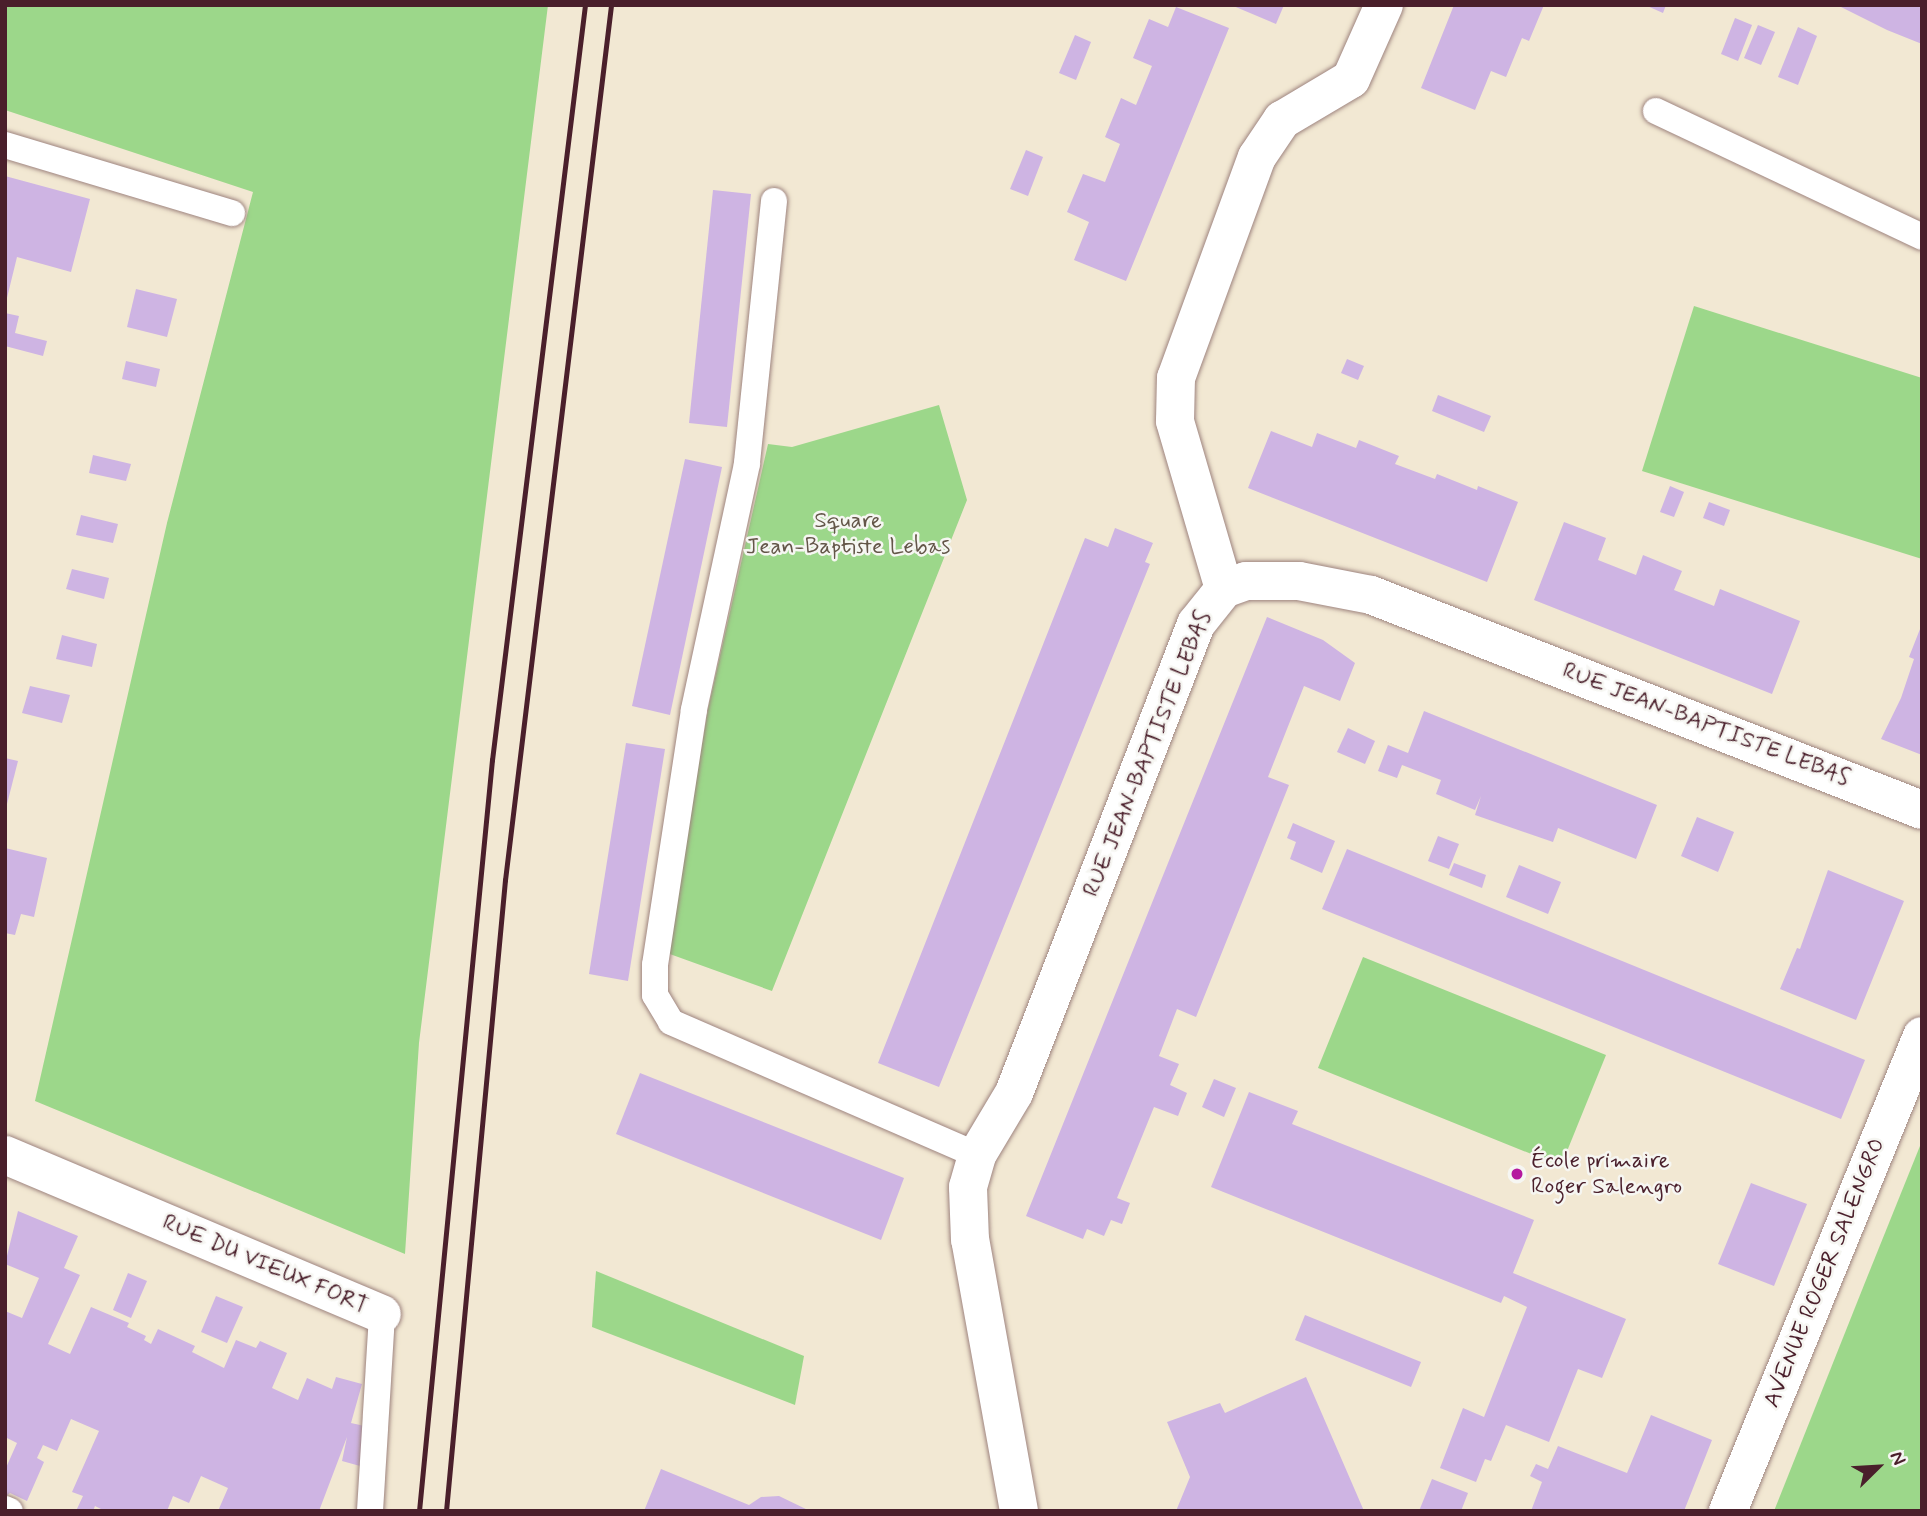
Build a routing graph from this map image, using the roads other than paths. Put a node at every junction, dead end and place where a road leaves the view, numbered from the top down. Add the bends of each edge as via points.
1 (1384, 5) edge
2 (1656, 111) dead end
3 (5, 145) edge
4 (774, 201) dead end
5 (232, 213) dead end
6 (1922, 237) edge
7 (1224, 589) junction
8 (1922, 810) edge
9 (1922, 1036) edge
10 (5, 1155) edge
11 (977, 1155) junction
12 (382, 1314) joint
13 (370, 1511) edge
14 (1019, 1511) edge
15 (1728, 1511) edge

1 - 7 street via 1362,58 1342,86 1301,107 1268,138 1189,334 1176,378 1175,421
2 - 6 lane
3 - 5 lane
4 - 11 lane via 747,464 694,710 655,965 655,995 671,1022
7 - 8 street, RUE JEAN-BAPTISTE LEBAS via 1246,581 1299,581 1371,595
7 - 11 street, RUE JEAN-BAPTISTE LEBAS via 1196,624 1014,1093
9 - 15 street, AVENUE ROGER SALENGRO
10 - 12 street, RUE DU VIEUX FORT
11 - 14 street, RUE JEAN-BAPTISTE LEBAS via 968,1187 970,1240
12 - 13 lane, RUE DU VIEUX FORT

